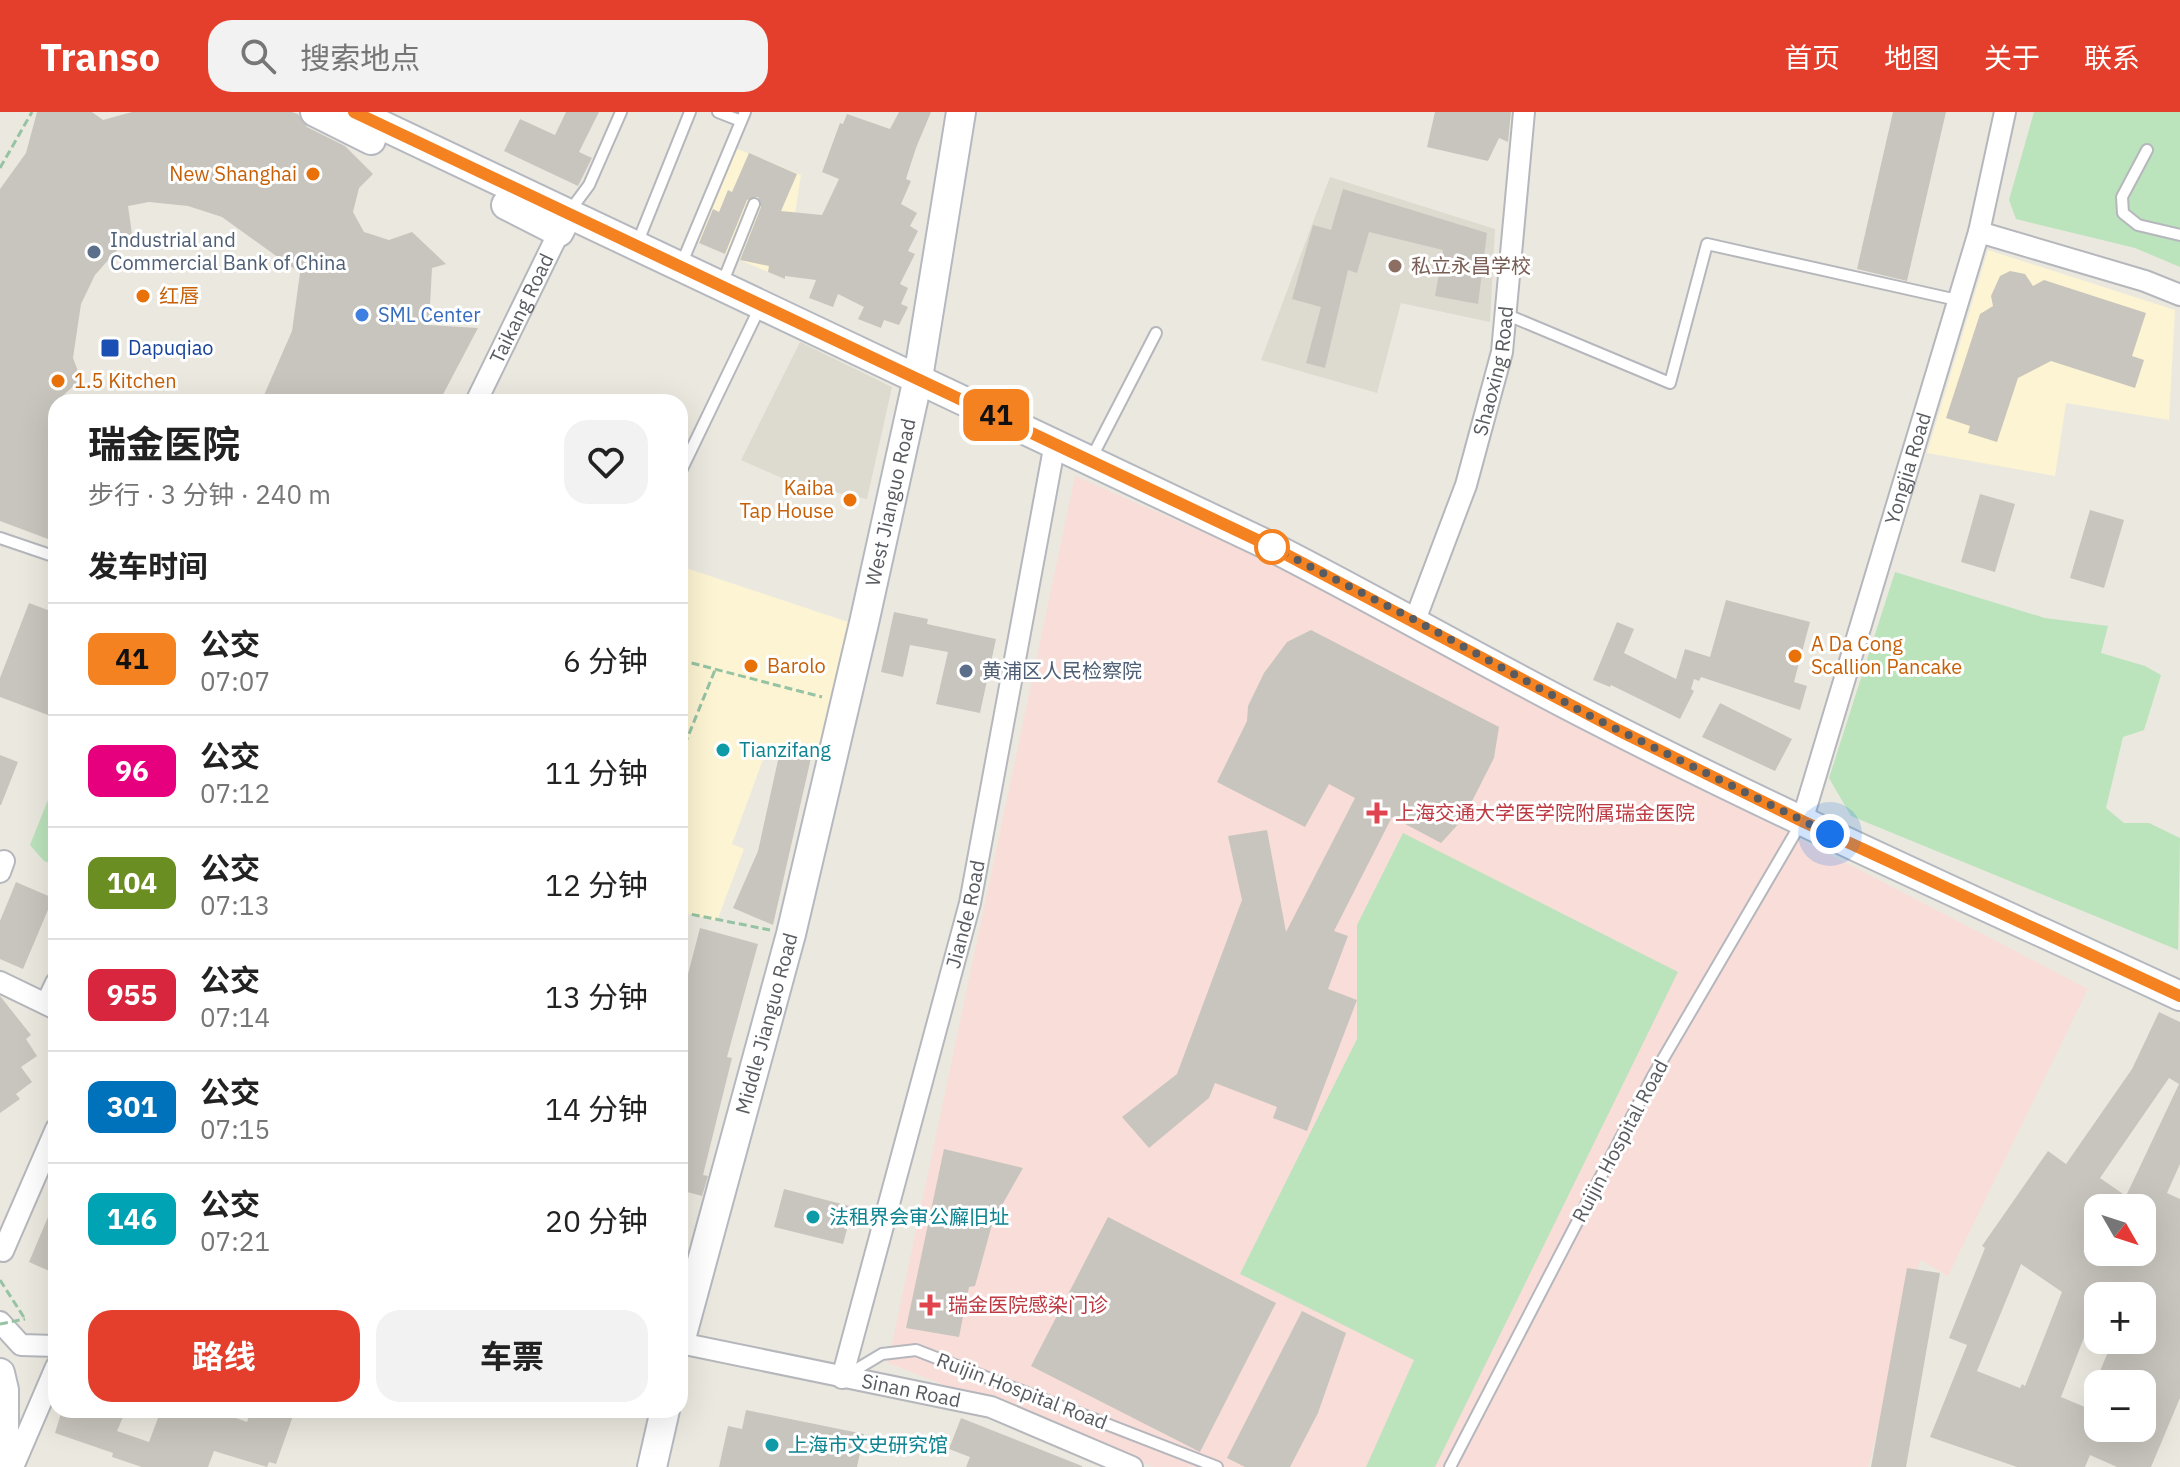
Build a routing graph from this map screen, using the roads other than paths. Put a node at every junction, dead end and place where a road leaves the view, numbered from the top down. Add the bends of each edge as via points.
1 (315, 112) edge
2 (354, 112) edge
3 (621, 112) edge
4 (690, 112) edge
5 (718, 112) edge
6 (961, 112) edge
7 (1524, 112) edge
8 (2005, 112) edge
9 (743, 116) edge
10 (2147, 150) dead end
11 (754, 204) dead end
12 (563, 223) junction
13 (1979, 232) junction
14 (2180, 235) edge
15 (636, 245) junction
16 (681, 266) junction
17 (721, 286) junction
18 (2180, 295) edge
19 (1957, 300) junction
20 (761, 305) junction
21 (1505, 314) junction
22 (1156, 333) dead end
23 (918, 378) junction
24 (480, 394) edge
25 (1055, 443) junction
26 (688, 456) edge
27 (1090, 460) junction
28 (0, 538) edge
29 (48, 554) edge
30 (1415, 620) junction
31 (845, 703) joint
32 (1798, 828) junction
33 (0, 982) edge
34 (2180, 996) edge
35 (48, 1005) edge
36 (48, 1147) edge
37 (3, 1251) dead end
38 (688, 1313) edge
39 (0, 1323) edge
40 (688, 1344) edge
41 (48, 1346) edge
42 (0, 1373) edge
43 (842, 1378) junction
44 (48, 1386) edge
45 (663, 1418) edge
46 (4, 1467) edge
47 (13, 1467) edge
48 (652, 1467) edge
49 (1132, 1467) edge
50 (1217, 1467) edge
51 (1450, 1467) edge

1 - 12 main road
2 - 12 main road
3 - 12 lane via 589,185
4 - 15 lane
5 - 9 lane
6 - 23 main road, West Jianguo Road
7 - 21 street, Shaoxing Road
8 - 13 street, Yongjia Road
9 - 16 lane
10 - 14 lane via 2122,197 2123,213 2138,225
11 - 17 lane
12 - 15 main road
12 - 24 street, Taikang Road
13 - 18 street
13 - 19 street, Yongjia Road
15 - 16 main road
16 - 17 main road
17 - 20 main road
19 - 21 lane via 1707,244 1670,383
19 - 32 street, Yongjia Road
20 - 23 main road
20 - 26 lane
21 - 30 street, Shaoxing Road via 1502,352 1466,485
22 - 27 lane
23 - 25 main road
23 - 31 main road, West Jianguo Road
25 - 27 main road
25 - 43 street, Jiande Road via 970,903
27 - 30 main road
28 - 29 lane
30 - 32 main road
31 - 38 main road, Middle Jianguo Road via 791,934
32 - 34 main road
32 - 51 lane, Ruijin Hospital Road via 1653,1076
33 - 35 street
36 - 37 street
39 - 41 street via 21,1345
40 - 43 street, Sinan Road
42 - 46 main road
43 - 49 street, Sinan Road via 991,1407
43 - 50 lane, Ruijin Hospital Road via 882,1354 916,1350
44 - 47 street
45 - 48 main road

